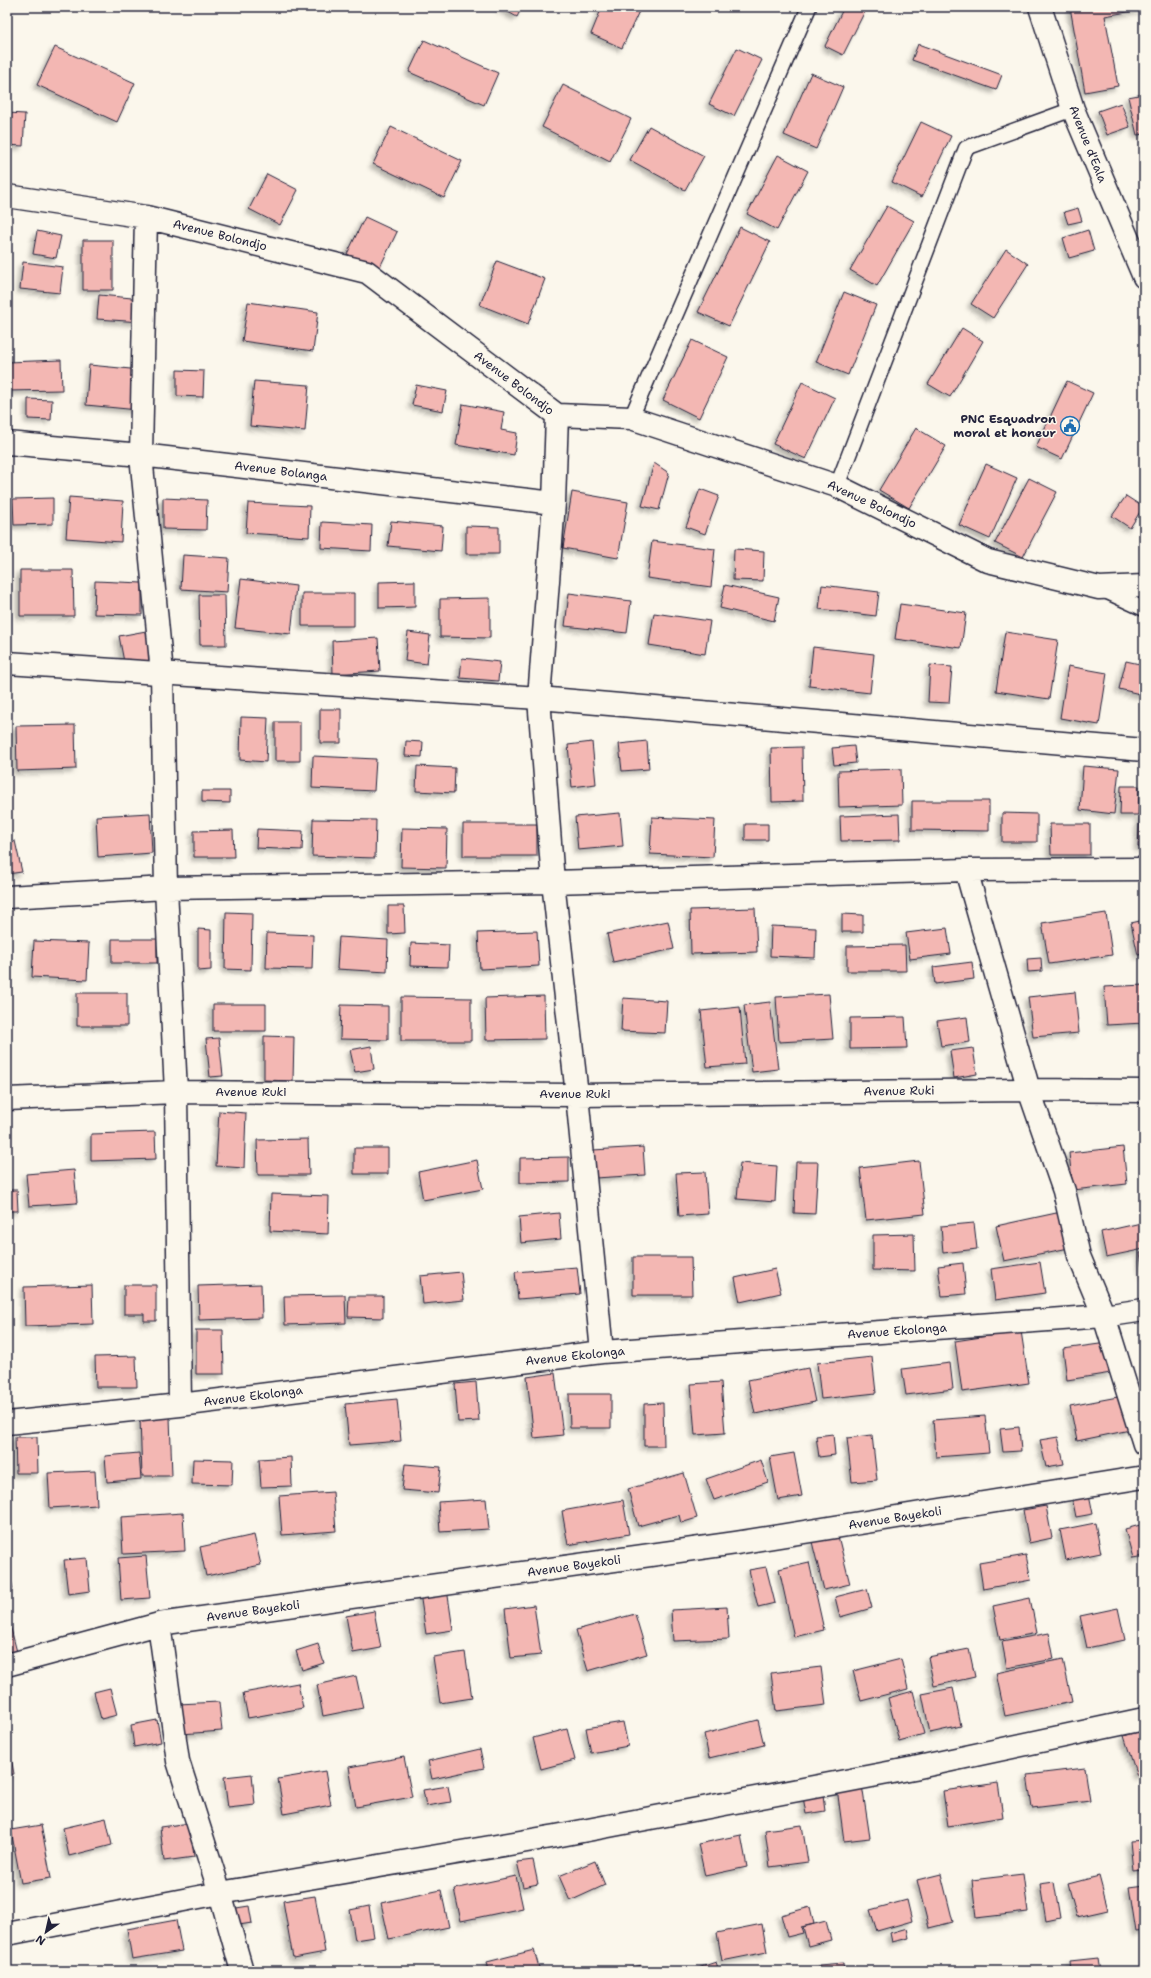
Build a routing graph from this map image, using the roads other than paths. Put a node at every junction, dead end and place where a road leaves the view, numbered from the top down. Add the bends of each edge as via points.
1 (809, 7) edge
2 (1040, 7) edge
3 (1072, 109) junction
4 (7, 196) edge
5 (146, 217) junction
6 (1144, 277) edge
7 (557, 415) junction
8 (631, 418) junction
9 (7, 443) edge
10 (141, 455) junction
11 (837, 486) junction
12 (554, 503) junction
13 (1144, 586) edge
14 (1099, 588) junction
15 (1144, 609) edge
16 (7, 663) edge
17 (162, 673) junction
18 (539, 698) junction
19 (1144, 750) edge
20 (1144, 869) edge
21 (966, 870) junction
22 (553, 882) junction
23 (166, 888) junction
24 (7, 897) edge
25 (1029, 1090) junction
26 (1144, 1091) edge
27 (176, 1092) junction
28 (577, 1095) junction
29 (7, 1099) edge
30 (1144, 1310) edge
31 (1104, 1316) junction
32 (602, 1352) junction
33 (180, 1405) junction
34 (7, 1423) edge
35 (1144, 1444) edge
36 (1144, 1478) edge
37 (159, 1624) junction
38 (7, 1665) edge
39 (1144, 1719) edge
40 (220, 1893) junction
41 (7, 1934) edge
42 (242, 1971) edge

1 - 8 lane
2 - 3 street, Avenue d'Eala
3 - 6 street, Avenue d'Eala
3 - 11 lane via 966,148
4 - 5 street, Avenue Bolondjo
5 - 7 street, Avenue Bolondjo via 367,272
5 - 10 street
7 - 8 street, Avenue Bolondjo
7 - 12 street
8 - 11 street, Avenue Bolondjo
9 - 10 street, Avenue Bolanga
10 - 12 street, Avenue Bolanga
10 - 17 street
11 - 14 street, Avenue Bolondjo via 988,561
12 - 18 street
13 - 14 street, Avenue Bolondjo
14 - 15 lane
16 - 17 street
17 - 18 street
17 - 23 street
18 - 19 street
18 - 22 street
20 - 21 street
21 - 22 street
21 - 25 street
22 - 23 street
22 - 28 street
23 - 24 street
23 - 27 street
25 - 26 street, Avenue Ruki
25 - 28 street, Avenue Ruki
25 - 31 street via 1064,1191 1079,1256
27 - 28 street, Avenue Ruki
27 - 29 street, Avenue Ruki
27 - 33 street
28 - 32 street
30 - 31 street, Avenue Ekolonga
31 - 32 street, Avenue Ekolonga
31 - 35 street
32 - 33 street, Avenue Ekolonga
33 - 34 street, Avenue Ekolonga
36 - 37 street, Avenue Bayekoli via 729,1544
37 - 38 street, Avenue Bayekoli
37 - 40 street via 178,1761
39 - 40 street via 914,1768 556,1836
40 - 41 street
40 - 42 street

